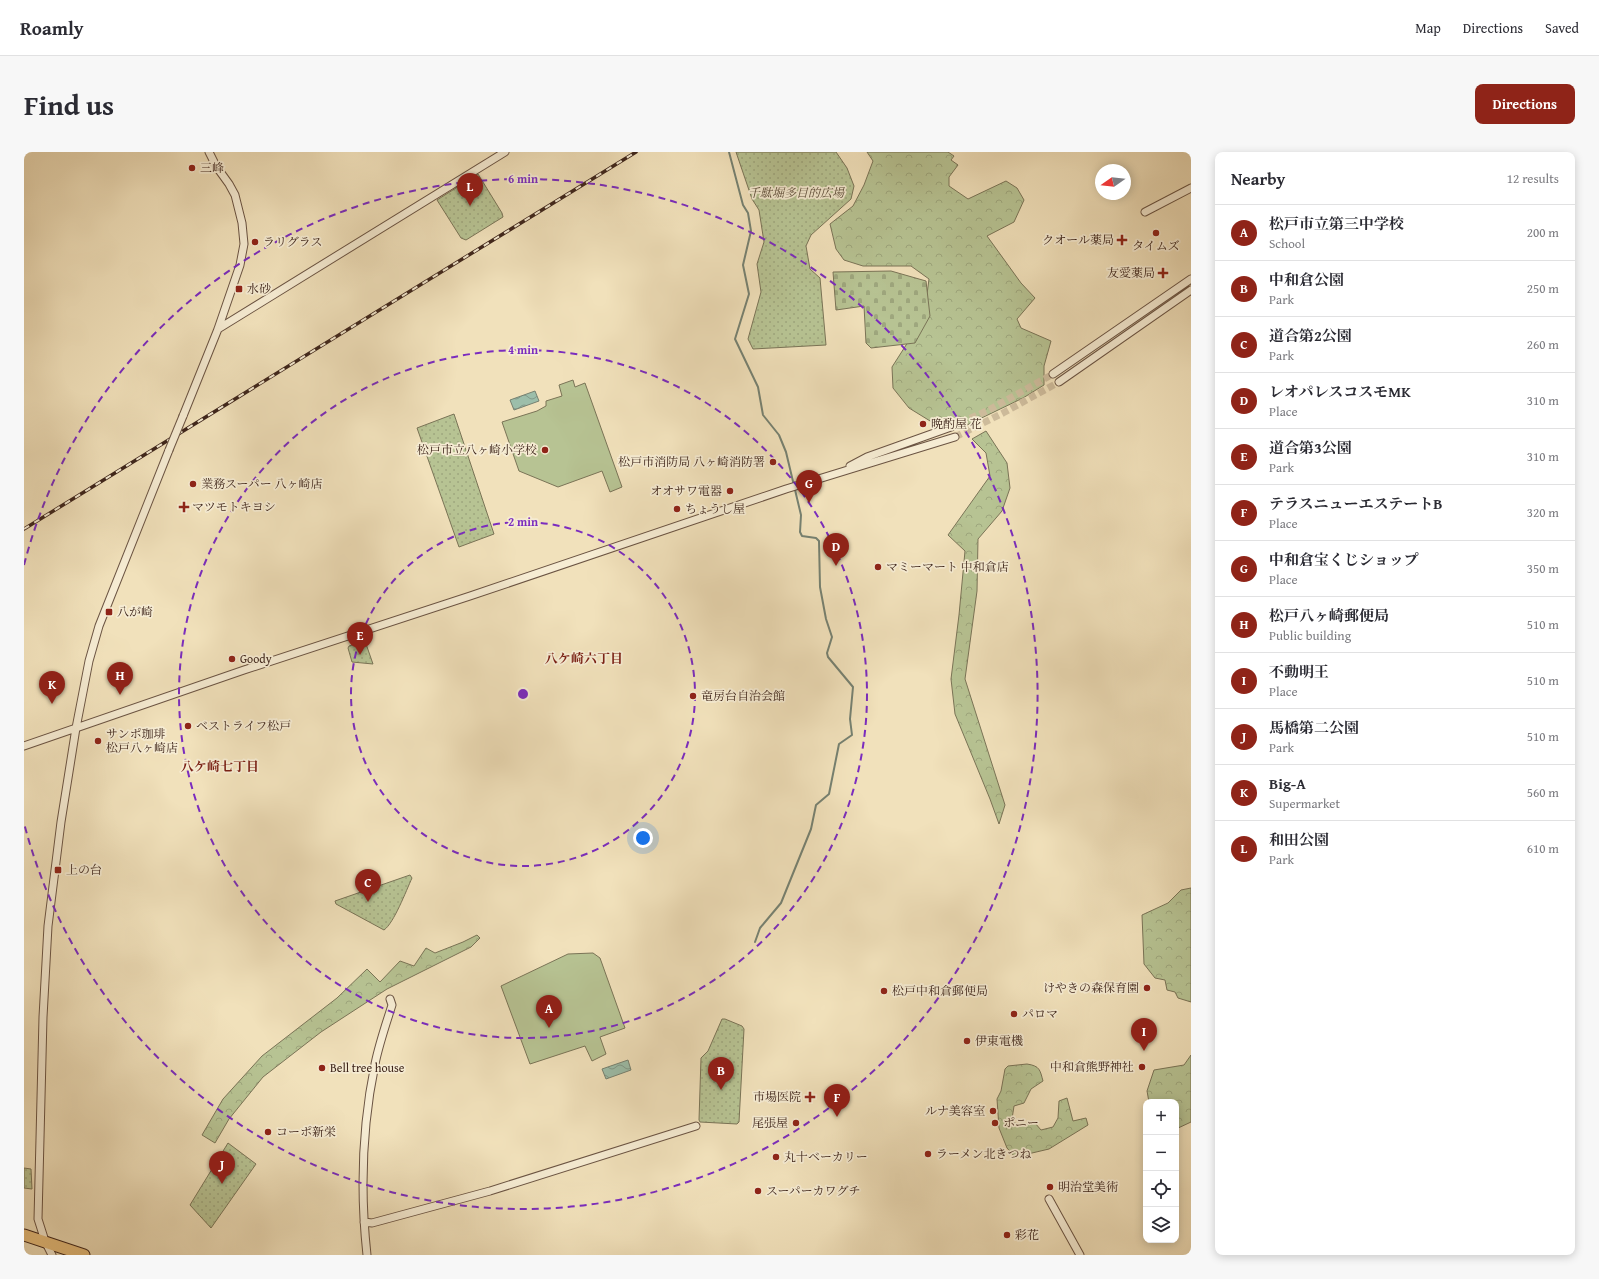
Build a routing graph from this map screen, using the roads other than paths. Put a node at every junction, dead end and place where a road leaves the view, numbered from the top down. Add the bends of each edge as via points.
1 (209, 152) edge
2 (504, 152) edge
3 (1191, 188) edge
4 (1145, 212) dead end
5 (1191, 279) edge
6 (1191, 290) edge
7 (218, 329) junction
8 (1054, 374) tunnel mouth
9 (1059, 382) tunnel mouth
10 (951, 428) tunnel mouth
11 (955, 437) tunnel mouth
12 (843, 470) junction
13 (76, 728) junction
14 (24, 746) edge
15 (390, 999) dead end
16 (696, 1126) dead end
17 (1050, 1199) dead end
18 (364, 1222) junction
19 (24, 1235) edge
20 (45, 1242) junction
21 (52, 1255) edge
22 (84, 1255) edge
23 (367, 1255) edge
24 (1080, 1255) edge

1 - 7 street via 230,184 242,223 244,244 240,265
2 - 7 street
3 - 4 street
5 - 8 street
6 - 9 street
7 - 13 street, bridge via 99,626 89,661
10 - 12 street via 867,457
11 - 12 street
12 - 13 street
13 - 14 street
13 - 20 street via 55,868 44,984 38,1219
15 - 18 street via 392,1005 375,1064 366,1125 363,1159
16 - 18 street via 490,1191 372,1223
17 - 24 street
18 - 23 street
19 - 20 highway
20 - 21 street
20 - 22 highway

